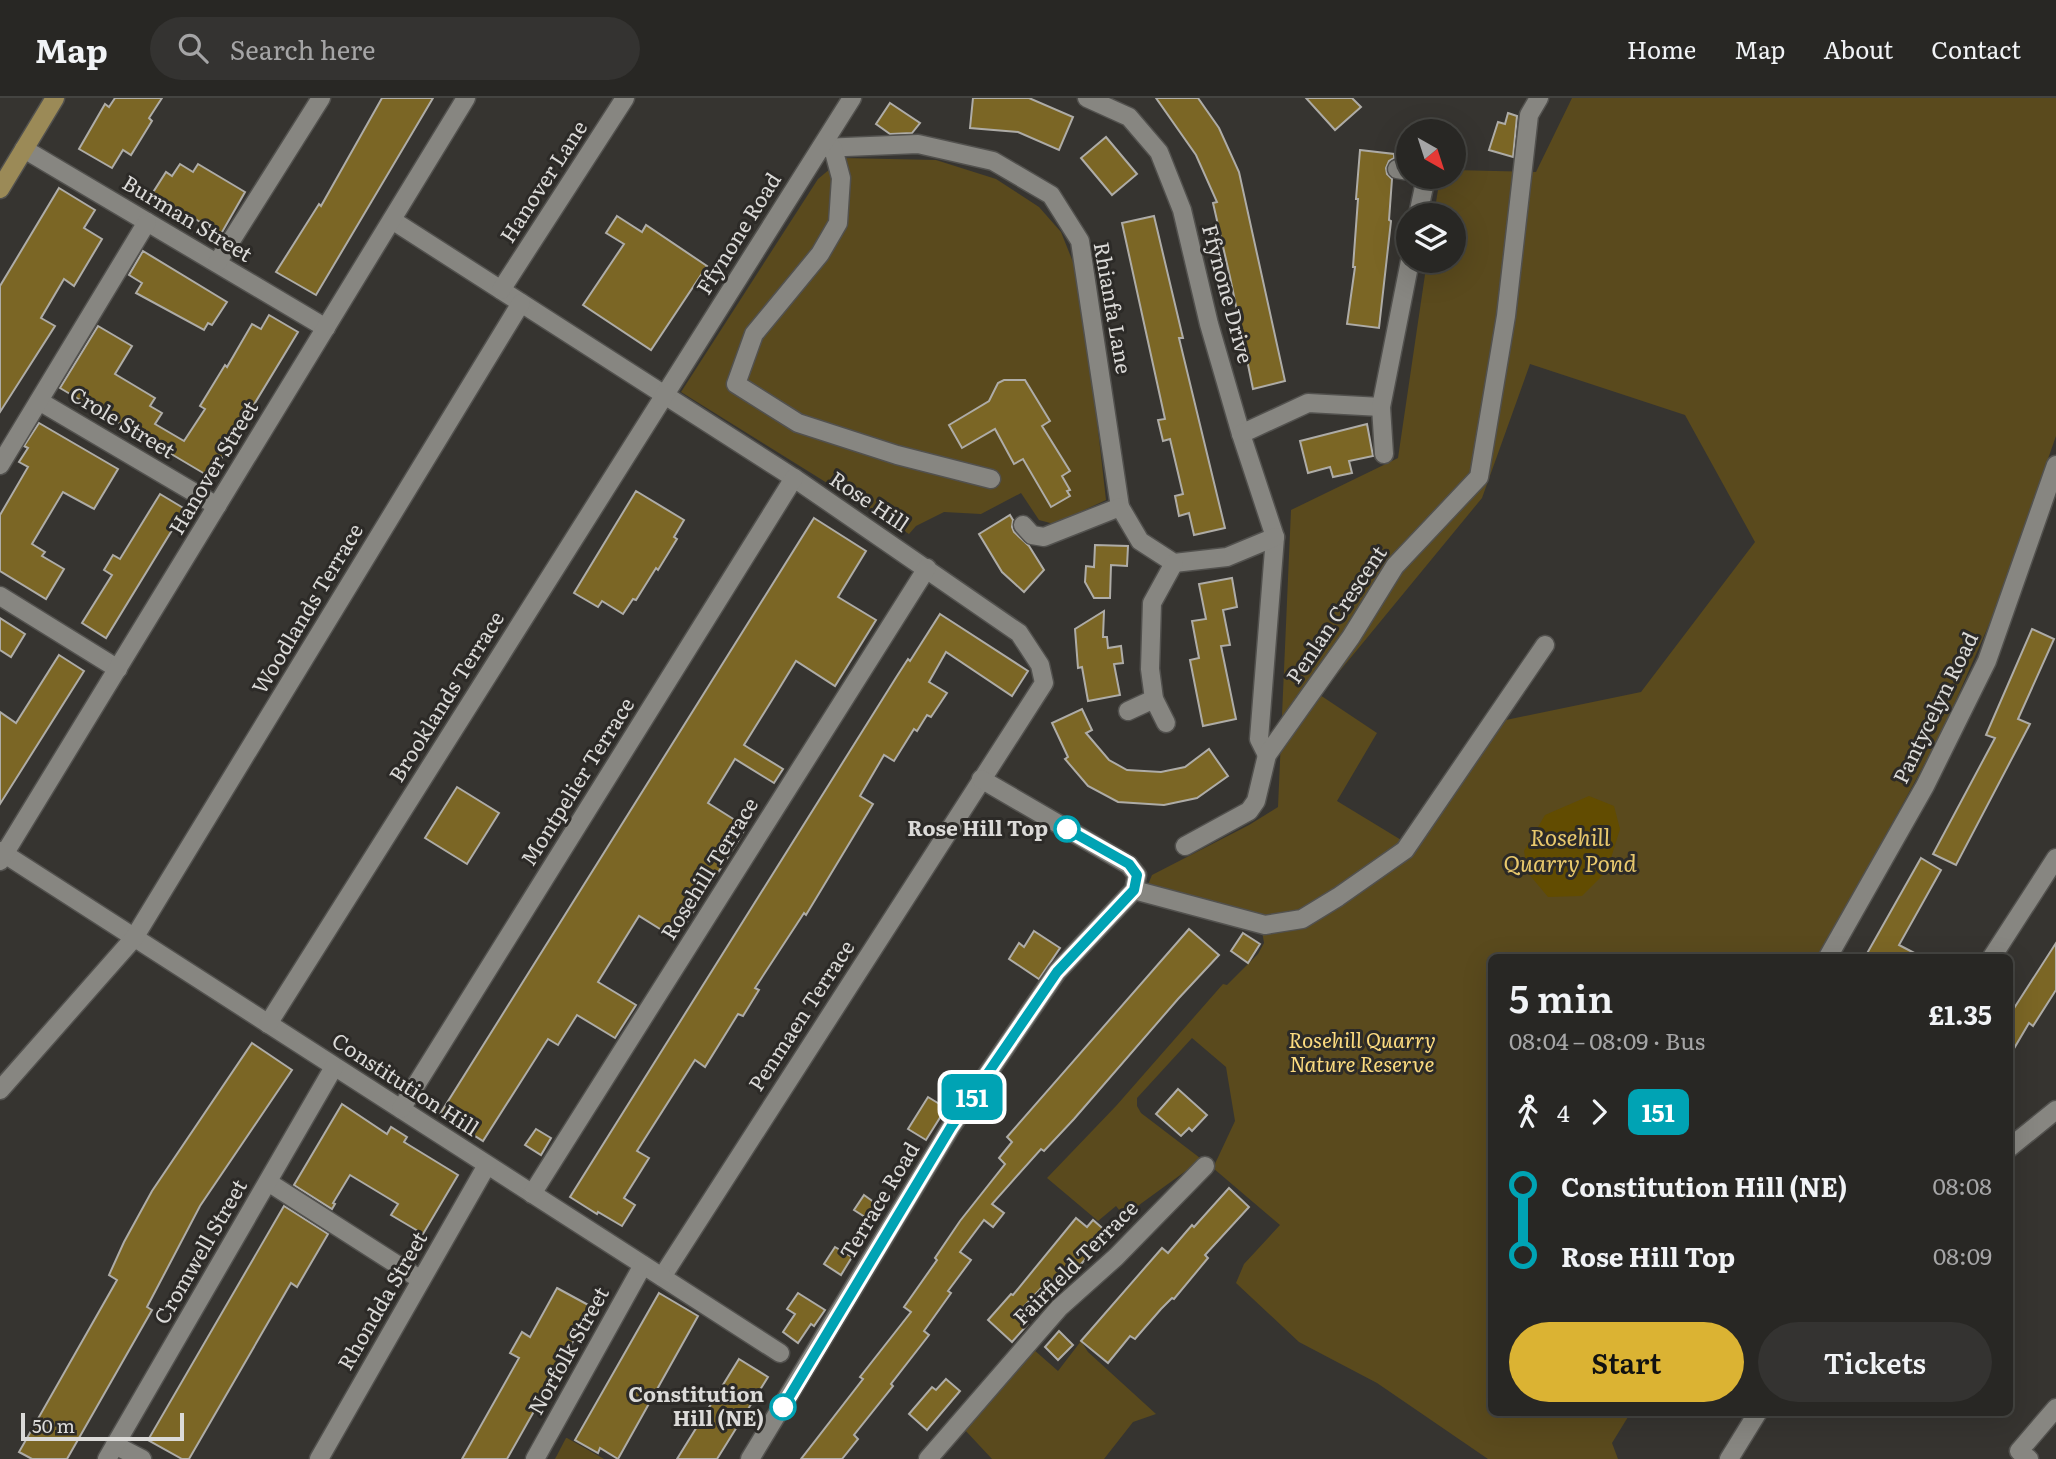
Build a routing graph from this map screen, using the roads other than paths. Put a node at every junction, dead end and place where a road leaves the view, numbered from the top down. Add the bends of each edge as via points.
1 (55, 98) edge
2 (321, 98) edge
3 (466, 98) edge
4 (625, 98) edge
5 (852, 98) edge
6 (1087, 98) edge
7 (1539, 98) edge
8 (827, 148) junction
9 (24, 149) junction
10 (0, 189) edge
11 (392, 220) junction
12 (147, 222) junction
13 (217, 263) junction
14 (1408, 273) edge
15 (501, 290) junction
16 (521, 303) junction
17 (326, 328) junction
18 (665, 395) junction
19 (39, 401) junction
20 (1381, 407) junction
21 (1241, 434) junction
22 (1384, 454) dead end
23 (0, 465) edge
24 (2056, 466) edge
25 (794, 478) junction
26 (991, 479) dead end
27 (217, 506) junction
28 (1120, 507) junction
29 (1023, 525) dead end
30 (1275, 537) junction
31 (1174, 563) junction
32 (927, 569) junction
33 (0, 596) edge
34 (1545, 645) dead end
35 (118, 669) junction
36 (1154, 699) junction
37 (1128, 711) dead end
38 (1166, 723) dead end
39 (1267, 755) junction
40 (981, 779) junction
41 (1185, 846) dead end
42 (2, 855) edge
43 (2056, 858) edge
44 (1135, 882) junction
45 (134, 938) junction
46 (1830, 954) edge
47 (1994, 954) edge
48 (268, 1024) junction
49 (334, 1067) junction
50 (0, 1090) edge
51 (401, 1110) junction
52 (2056, 1110) edge
53 (2013, 1145) edge
54 (487, 1165) junction
55 (1205, 1166) dead end
56 (268, 1182) junction
57 (532, 1194) junction
58 (643, 1265) junction
59 (662, 1277) junction
60 (421, 1280) junction
61 (780, 1353) dead end
62 (2056, 1408) edge
63 (1756, 1416) edge
64 (111, 1452) edge
65 (142, 1459) edge
66 (319, 1459) edge
67 (535, 1459) edge
68 (750, 1459) edge
69 (928, 1459) edge
70 (1729, 1459) edge
71 (2029, 1459) edge

1 - 9 main road
2 - 13 street
3 - 11 street, Hanover Street
4 - 15 street, Hanover Lane
5 - 8 street, Ffynone Road
6 - 21 street, Ffynone Drive via 1129,117 1159,152 1182,210
7 - 39 street, Penlan Crescent via 1529,115 1506,316 1479,477 1395,566
8 - 18 street, Ffynone Road
8 - 26 street via 841,178 838,223 820,254 754,334 736,384 798,423
8 - 28 street, Rhianfa Lane via 918,144 993,160 1051,195 1080,241
9 - 10 main road
9 - 12 street, Burman Street
11 - 15 street, Rose Hill
11 - 17 street, Hanover Street
12 - 13 street, Burman Street
12 - 19 street
13 - 17 street, Burman Street
14 - 20 street
15 - 16 street, Rose Hill
16 - 18 street, Rose Hill
16 - 45 street, Woodlands Terrace
17 - 27 street, Hanover Street
18 - 25 street, Rose Hill
18 - 48 street, Brooklands Terrace
19 - 23 street
19 - 27 street, Crole Street
20 - 21 street via 1308,403
20 - 22 street
21 - 30 street, Ffynone Drive
24 - 46 street, Pantycelyn Road via 1987,660 1925,786
25 - 32 street, Rose Hill
25 - 51 street, Montpelier Terrace
27 - 35 street, Hanover Street
28 - 29 street via 1044,537 1032,535
28 - 31 street via 1139,541
30 - 31 street via 1227,557
30 - 39 street via 1259,739
31 - 36 street via 1152,603
32 - 40 street, Rose Hill via 1018,633 1040,665 1044,684
32 - 57 street, Rosehill Terrace
33 - 35 street
34 - 44 street via 1405,850 1302,919 1265,925
35 - 42 street, Hanover Street
36 - 37 street
36 - 38 street
39 - 41 street, Penlan Crescent via 1256,802 1249,811
40 - 44 street via 1129,864
40 - 59 street, Penmaen Terrace
42 - 45 street, Constitution Hill
43 - 47 street
44 - 68 street, Terrace Road via 1057,972 958,1116
45 - 48 street, Constitution Hill
45 - 50 street, Woodlands Terrace
48 - 49 street, Constitution Hill
49 - 51 street, Constitution Hill
49 - 56 street, Cromwell Street
51 - 54 street, Constitution Hill
52 - 53 street
54 - 57 street, Constitution Hill
54 - 60 street, Rhondda Street
55 - 69 street, Fairfield Terrace via 1059,1308
56 - 60 street
56 - 64 street, Cromwell Street
57 - 58 street, Constitution Hill
58 - 59 street, Constitution Hill
58 - 67 street, Norfolk Street
59 - 61 street, Constitution Hill
60 - 66 street, Rhondda Street
62 - 71 street via 2019,1451
63 - 70 street
64 - 65 street

